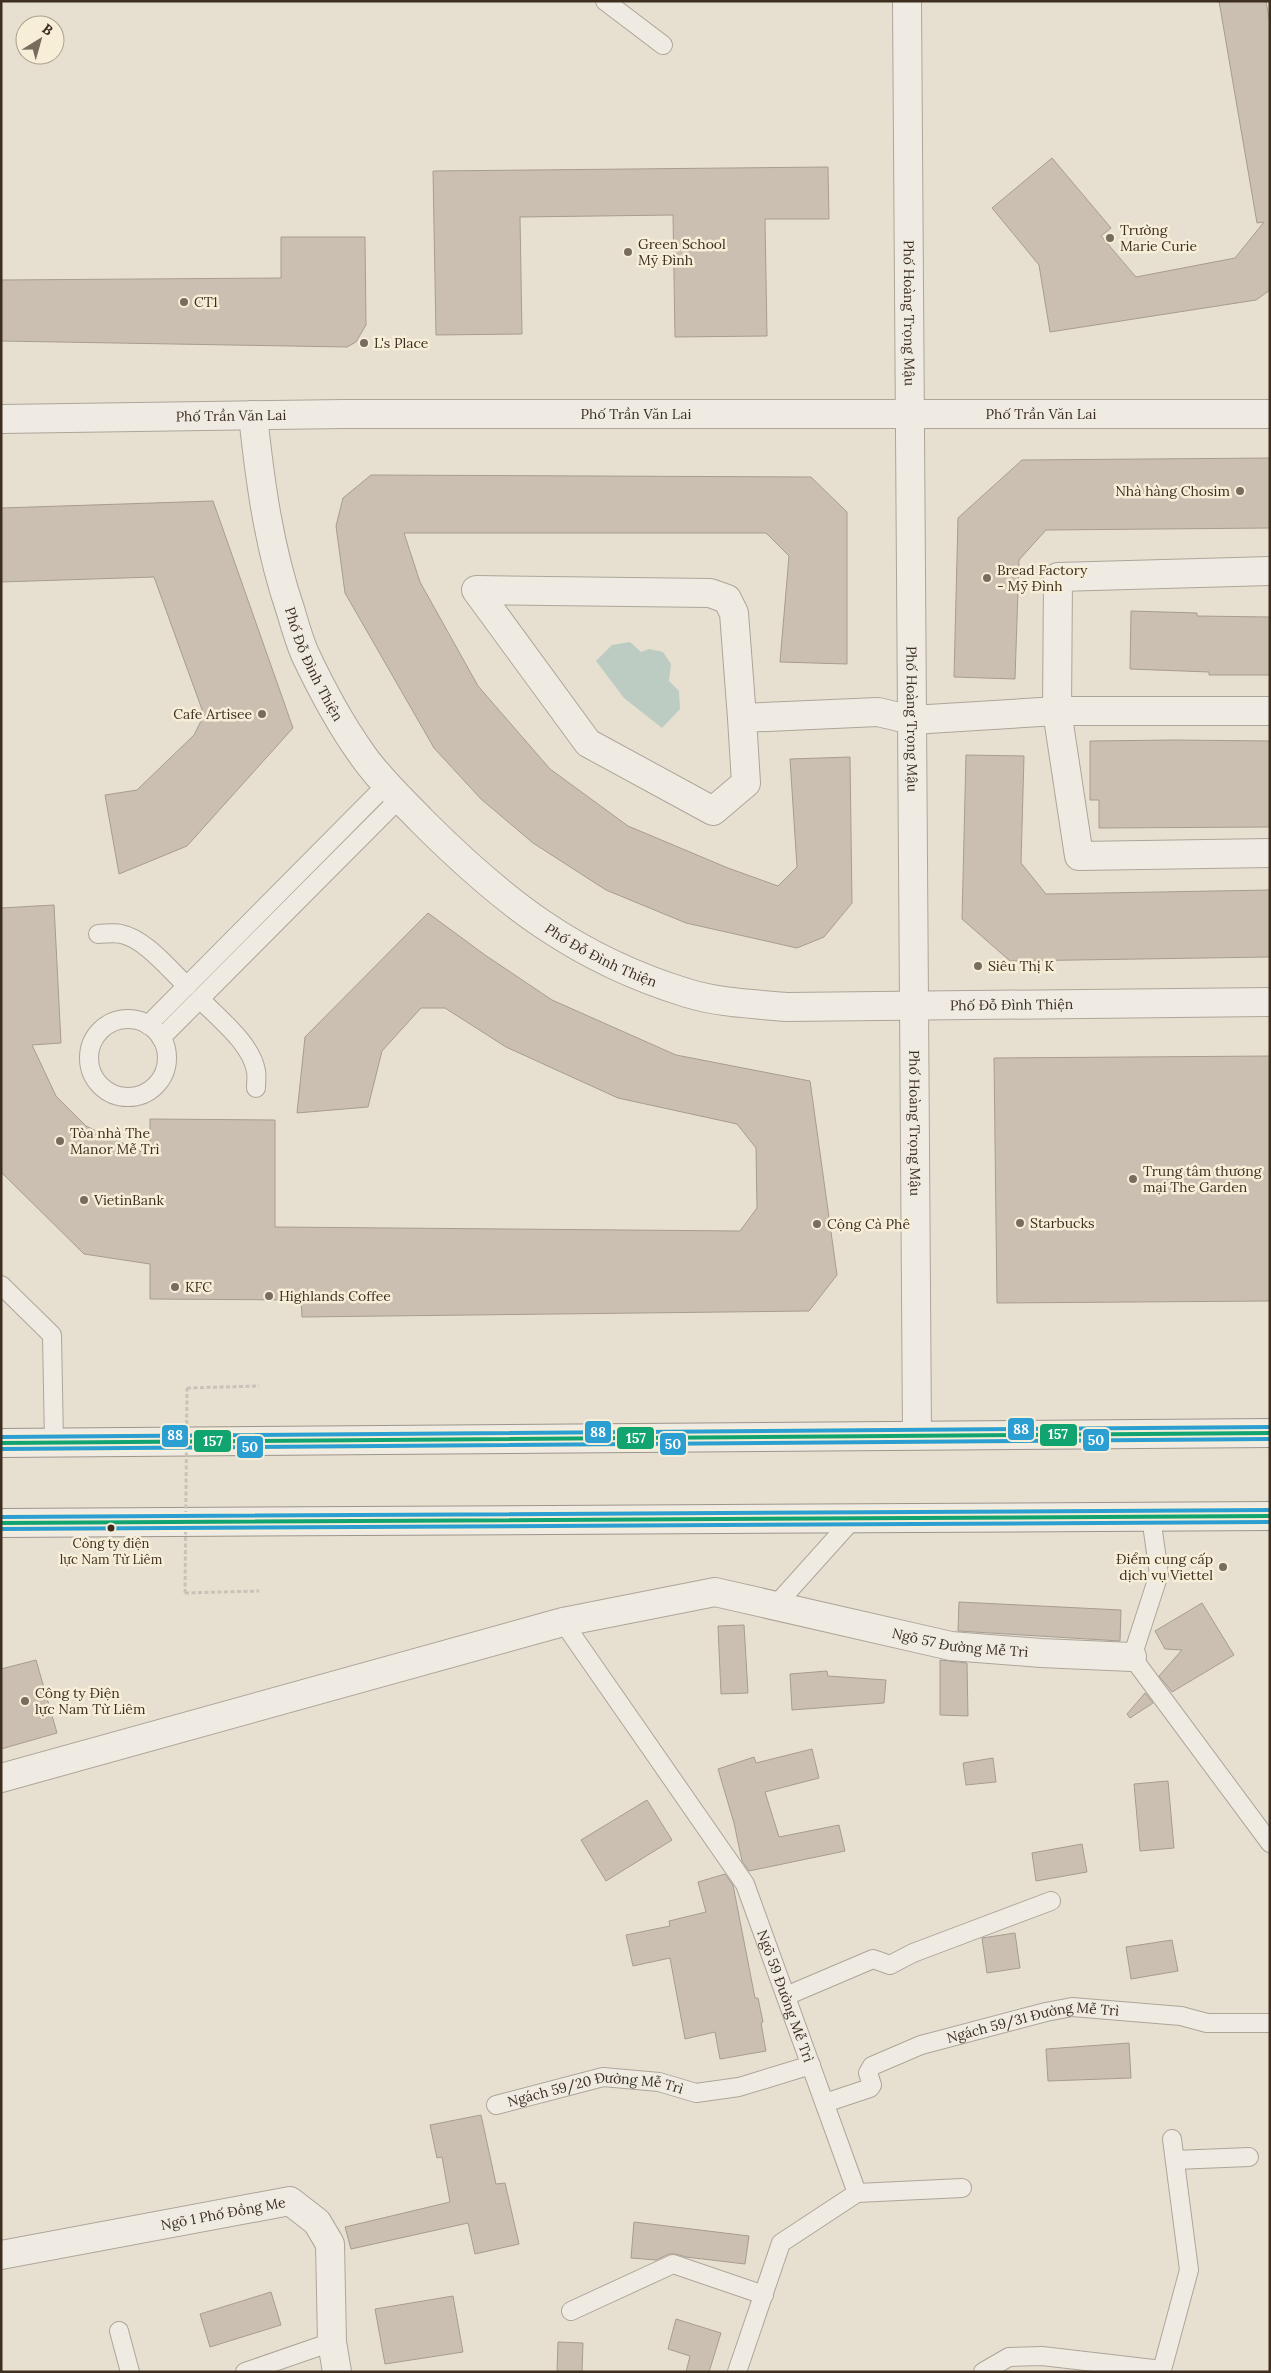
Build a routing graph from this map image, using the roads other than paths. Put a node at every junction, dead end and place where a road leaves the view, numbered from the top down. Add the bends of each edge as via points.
1 (606, 1) edge
2 (908, 1) edge
3 (663, 45) dead end
4 (910, 413) junction
5 (1270, 414) edge
6 (253, 415) junction
7 (1, 419) edge
8 (1270, 571) edge
9 (1057, 711) junction
10 (1270, 711) edge
11 (742, 718) junction
12 (912, 720) junction
13 (393, 791) junction
14 (1270, 853) edge
15 (98, 934) dead end
16 (187, 986) junction
17 (200, 999) junction
18 (1270, 1002) edge
19 (914, 1005) junction
20 (148, 1025) junction
21 (161, 1038) junction
22 (256, 1088) dead end
23 (1, 1285) edge
24 (1270, 1432) edge
25 (917, 1435) junction
26 (1, 1442) edge
27 (54, 1442) junction
28 (1270, 1516) edge
29 (1152, 1517) junction
30 (854, 1518) junction
31 (1, 1523) edge
32 (775, 1606) junction
33 (563, 1622) junction
34 (1132, 1657) junction
35 (1, 1778) edge
36 (1270, 1843) edge
37 (1050, 1901) dead end
38 (786, 1996) junction
39 (1270, 2023) edge
40 (812, 2065) junction
41 (825, 2103) junction
42 (496, 2105) dead end
43 (1172, 2138) dead end
44 (1248, 2156) dead end
45 (1175, 2160) junction
46 (962, 2188) dead end
47 (857, 2193) junction
48 (1, 2255) edge
49 (764, 2294) junction
50 (571, 2311) dead end
51 (119, 2331) dead end
52 (332, 2342) junction
53 (130, 2372) edge
54 (245, 2372) edge
55 (336, 2372) edge
56 (737, 2372) edge
57 (983, 2372) edge

1 - 3 lane
2 - 4 street, Phố Hoàng Trọng Mậu
4 - 5 street, Phố Trần Văn Lai
4 - 6 street, Phố Trần Văn Lai
4 - 12 street, Phố Hoàng Trọng Mậu
6 - 7 street, Phố Trần Văn Lai
6 - 13 street, Phố Đỗ Đình Thiện via 272,549 304,652 347,732
8 - 9 street via 1058,577
9 - 10 street
9 - 12 street
9 - 14 street via 1079,856
11 - 11 street via 746,783 713,812 588,743 476,590 710,593 727,599 734,614
11 - 12 street via 878,712
12 - 19 street, Phố Hoàng Trọng Mậu
13 - 16 lane
13 - 17 lane
13 - 19 street, Phố Đỗ Đình Thiện via 483,880 523,912 568,942 648,980 690,994 787,1007
15 - 16 lane via 132,936
16 - 20 lane
17 - 21 lane
17 - 22 lane via 249,1054 256,1071
18 - 19 street, Phố Đỗ Đình Thiện
19 - 25 street, Phố Hoàng Trọng Mậu
20 - 21 lane
20 - 21 lane via 124,1019 101,1029 89,1051 94,1077 102,1087 126,1097 139,1096 151,1090 165,1069 167,1056
23 - 27 lane via 52,1335
24 - 25 street
25 - 27 street
26 - 27 street
28 - 29 street
29 - 30 street
29 - 34 lane via 1159,1574
30 - 31 street
30 - 32 lane
32 - 33 street, Ngõ 57 Đường Mễ Trì via 715,1592
32 - 34 street, Ngõ 57 Đường Mễ Trì via 950,1646
33 - 35 street, Ngõ 57 Đường Mễ Trì
33 - 38 lane, Ngõ 59 Đường Mễ Trì via 745,1884
34 - 36 lane
37 - 38 lane via 913,1952 890,1965 873,1959
38 - 40 lane, Ngõ 59 Đường Mễ Trì
39 - 41 lane, Ngách 59/31 Đường Mễ Trì via 1206,2023 1181,2016 1072,2007 908,2050 872,2066 868,2073 870,2088
40 - 41 lane, Ngõ 59 Đường Mễ Trì
40 - 42 lane, Ngách 59/20 Đường Mễ Trì via 739,2087 696,2093 659,2082 603,2077
41 - 47 lane, Ngõ 59 Đường Mễ Trì
43 - 45 lane
44 - 45 lane
45 - 57 lane via 1189,2270 1162,2370 1042,2356 1009,2357
46 - 47 lane
47 - 49 lane via 781,2243
48 - 52 street, Ngõ 1 Phố Đồng Me via 290,2201 318,2222 330,2244
49 - 50 lane via 673,2264
49 - 56 lane
51 - 53 lane
52 - 54 lane
52 - 55 street, Ngõ 1 Phố Đồng Me

